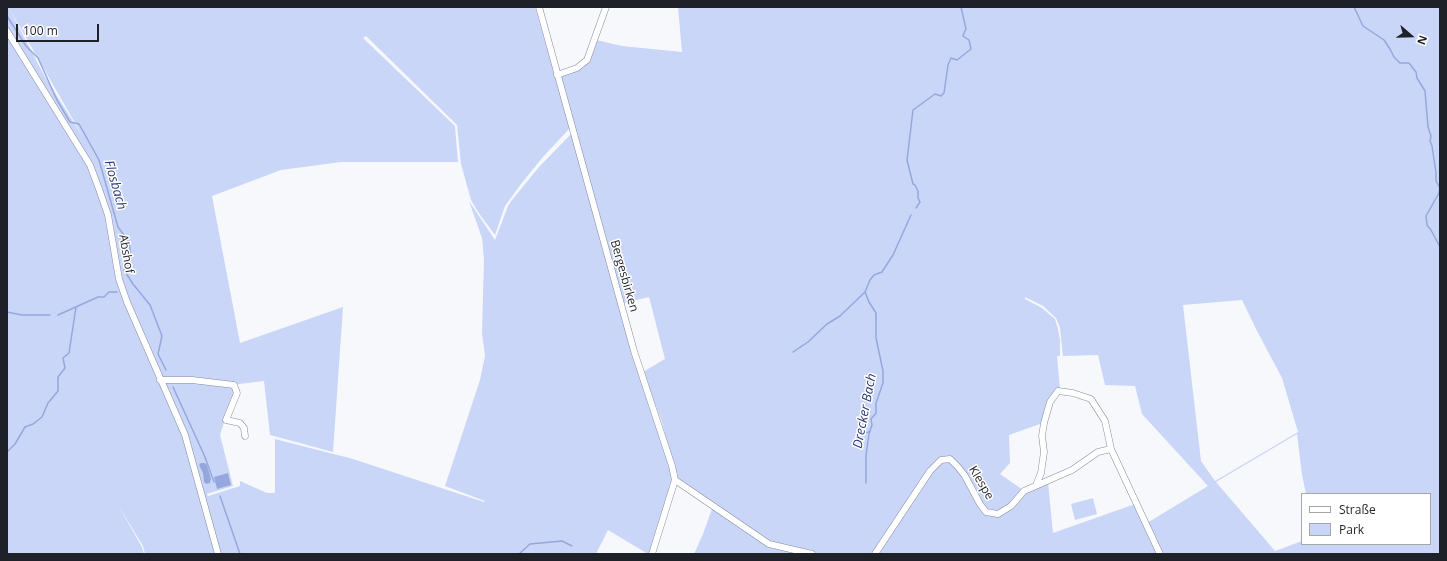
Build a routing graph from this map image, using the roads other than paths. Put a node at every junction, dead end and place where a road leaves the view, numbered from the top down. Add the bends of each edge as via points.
1 (539, 7) edge
2 (606, 7) edge
3 (7, 31) edge
4 (557, 75) junction
5 (160, 380) junction
6 (245, 436) dead end
7 (1111, 449) junction
8 (675, 480) junction
9 (1036, 485) junction
10 (218, 554) edge
11 (652, 554) edge
12 (812, 554) edge
13 (875, 554) edge
14 (1160, 554) edge

1 - 4 street, Bergesbirken
2 - 4 street via 587,60 577,68
3 - 5 street, Abshof via 90,165 108,214 124,295
4 - 8 street, Bergesbirken via 634,350
5 - 6 street via 192,380 234,385 237,393 226,420 240,423
5 - 10 street, Abshof via 184,435
7 - 9 street, Klespe via 1098,452 1072,470
7 - 9 street via 1105,421 1091,400 1073,393 1058,391 1050,402 1044,423 1044,452 1041,473
7 - 14 street
8 - 11 street
8 - 12 street via 769,544
9 - 13 street, Klespe via 1024,491 1011,506 998,514 986,512 958,467 950,459 941,460 930,470

